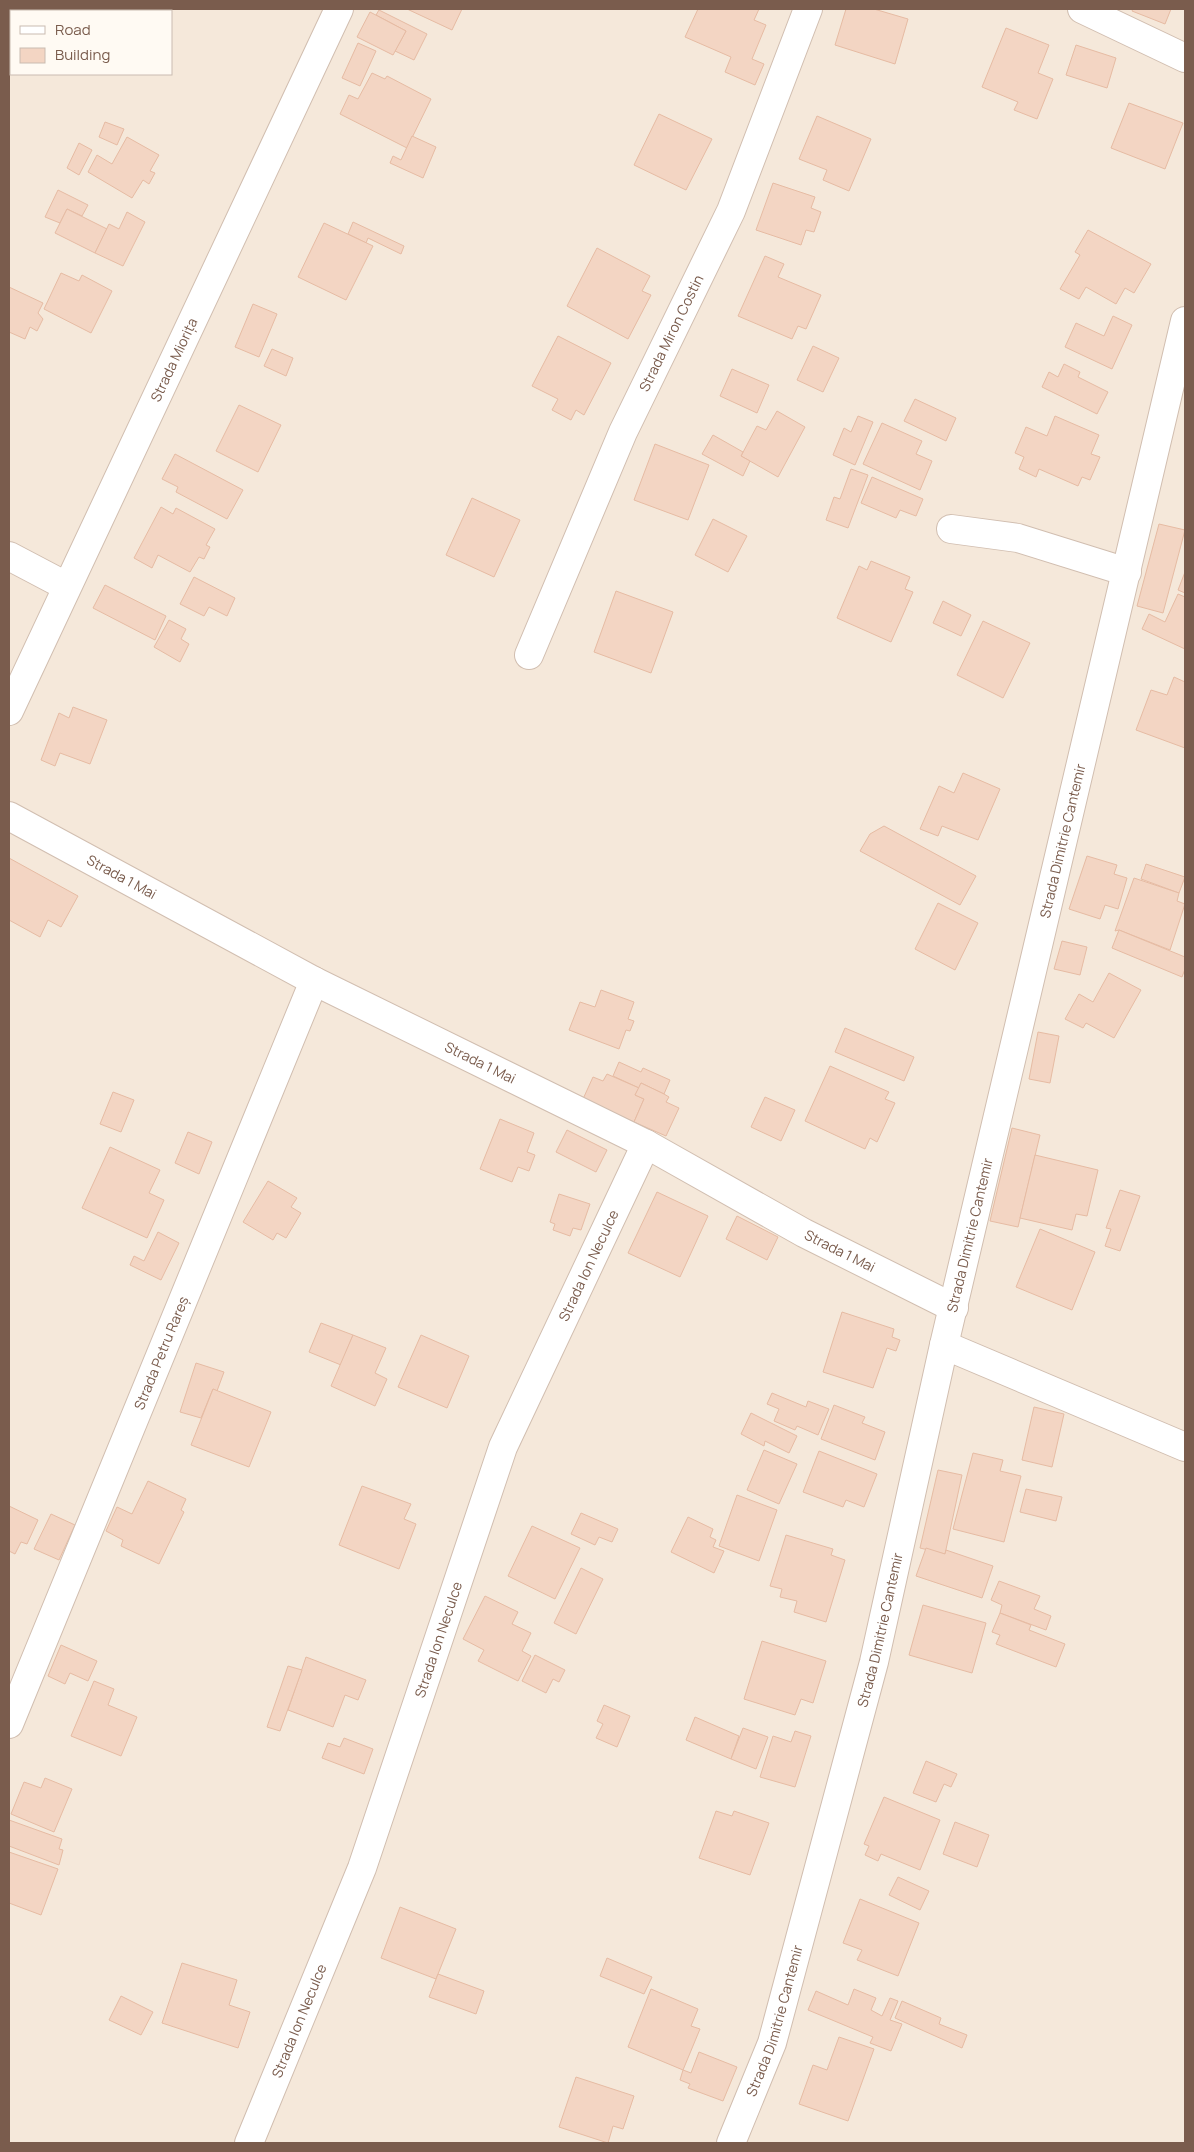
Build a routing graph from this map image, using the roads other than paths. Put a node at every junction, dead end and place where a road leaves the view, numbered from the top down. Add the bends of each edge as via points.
1 (339, 9) edge
2 (808, 9) edge
3 (1082, 9) edge
4 (1185, 58) edge
5 (1185, 321) edge
6 (951, 529) dead end
7 (9, 556) edge
8 (1127, 572) junction
9 (66, 586) junction
10 (530, 655) dead end
11 (9, 710) edge
12 (9, 816) edge
13 (314, 981) junction
14 (646, 1144) junction
15 (954, 1308) junction
16 (944, 1345) junction
17 (1185, 1447) edge
18 (9, 1724) edge
19 (249, 2143) edge
20 (731, 2143) edge

1 - 9 street, Strada Miorița
2 - 10 street, Strada Miron Costin via 731,211 623,432
3 - 4 street
5 - 8 street, Strada Dimitrie Cantemir
6 - 8 street via 1018,538
7 - 9 street
8 - 15 street, Strada Dimitrie Cantemir
9 - 11 street, Strada Miorița
12 - 13 street, Strada 1 Mai
13 - 14 street, Strada 1 Mai
13 - 18 street, Strada Petru Rareș
14 - 15 street, Strada 1 Mai via 804,1233
14 - 19 street, Strada Ion Neculce via 503,1447 362,1868
15 - 16 street, Strada Dimitrie Cantemir
16 - 17 street
16 - 20 street, Strada Dimitrie Cantemir via 874,1662 772,2043

